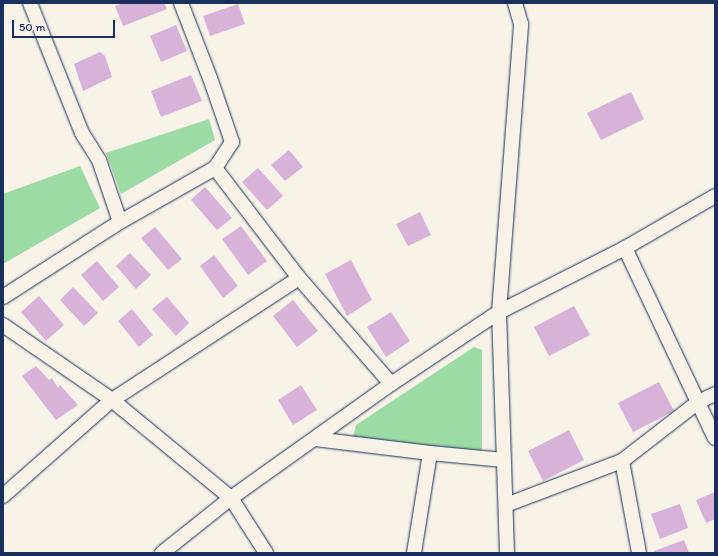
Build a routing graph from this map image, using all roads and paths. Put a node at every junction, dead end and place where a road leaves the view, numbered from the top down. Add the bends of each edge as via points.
1 (30, 3) edge
2 (181, 3) edge
3 (515, 3) edge
4 (215, 168) junction
5 (715, 196) edge
6 (120, 222) junction
7 (625, 248) junction
8 (299, 278) junction
9 (3, 297) edge
10 (499, 312) junction
11 (3, 325) edge
12 (391, 384) junction
13 (715, 394) edge
14 (112, 400) junction
15 (698, 402) junction
16 (715, 438) edge
17 (315, 439) junction
18 (430, 453) junction
19 (504, 460) junction
20 (622, 461) junction
21 (3, 496) edge
22 (231, 498) junction
23 (506, 505) junction
24 (162, 553) edge
25 (266, 553) edge
26 (414, 553) edge
27 (507, 553) edge
28 (639, 553) edge

1 - 6 street via 82,133 99,160
2 - 4 street via 232,142
3 - 10 street via 520,24
4 - 6 street
4 - 8 street
5 - 7 street
6 - 9 street
7 - 10 street
7 - 15 street
8 - 12 street
8 - 14 street
10 - 12 street
10 - 19 street
11 - 14 street
12 - 17 street
13 - 15 street
14 - 21 street
14 - 22 street
15 - 16 street
15 - 20 street
17 - 18 street
17 - 22 street
18 - 19 street
18 - 26 street
19 - 23 street
20 - 23 street
20 - 28 street
22 - 24 street
22 - 25 street
23 - 27 street

